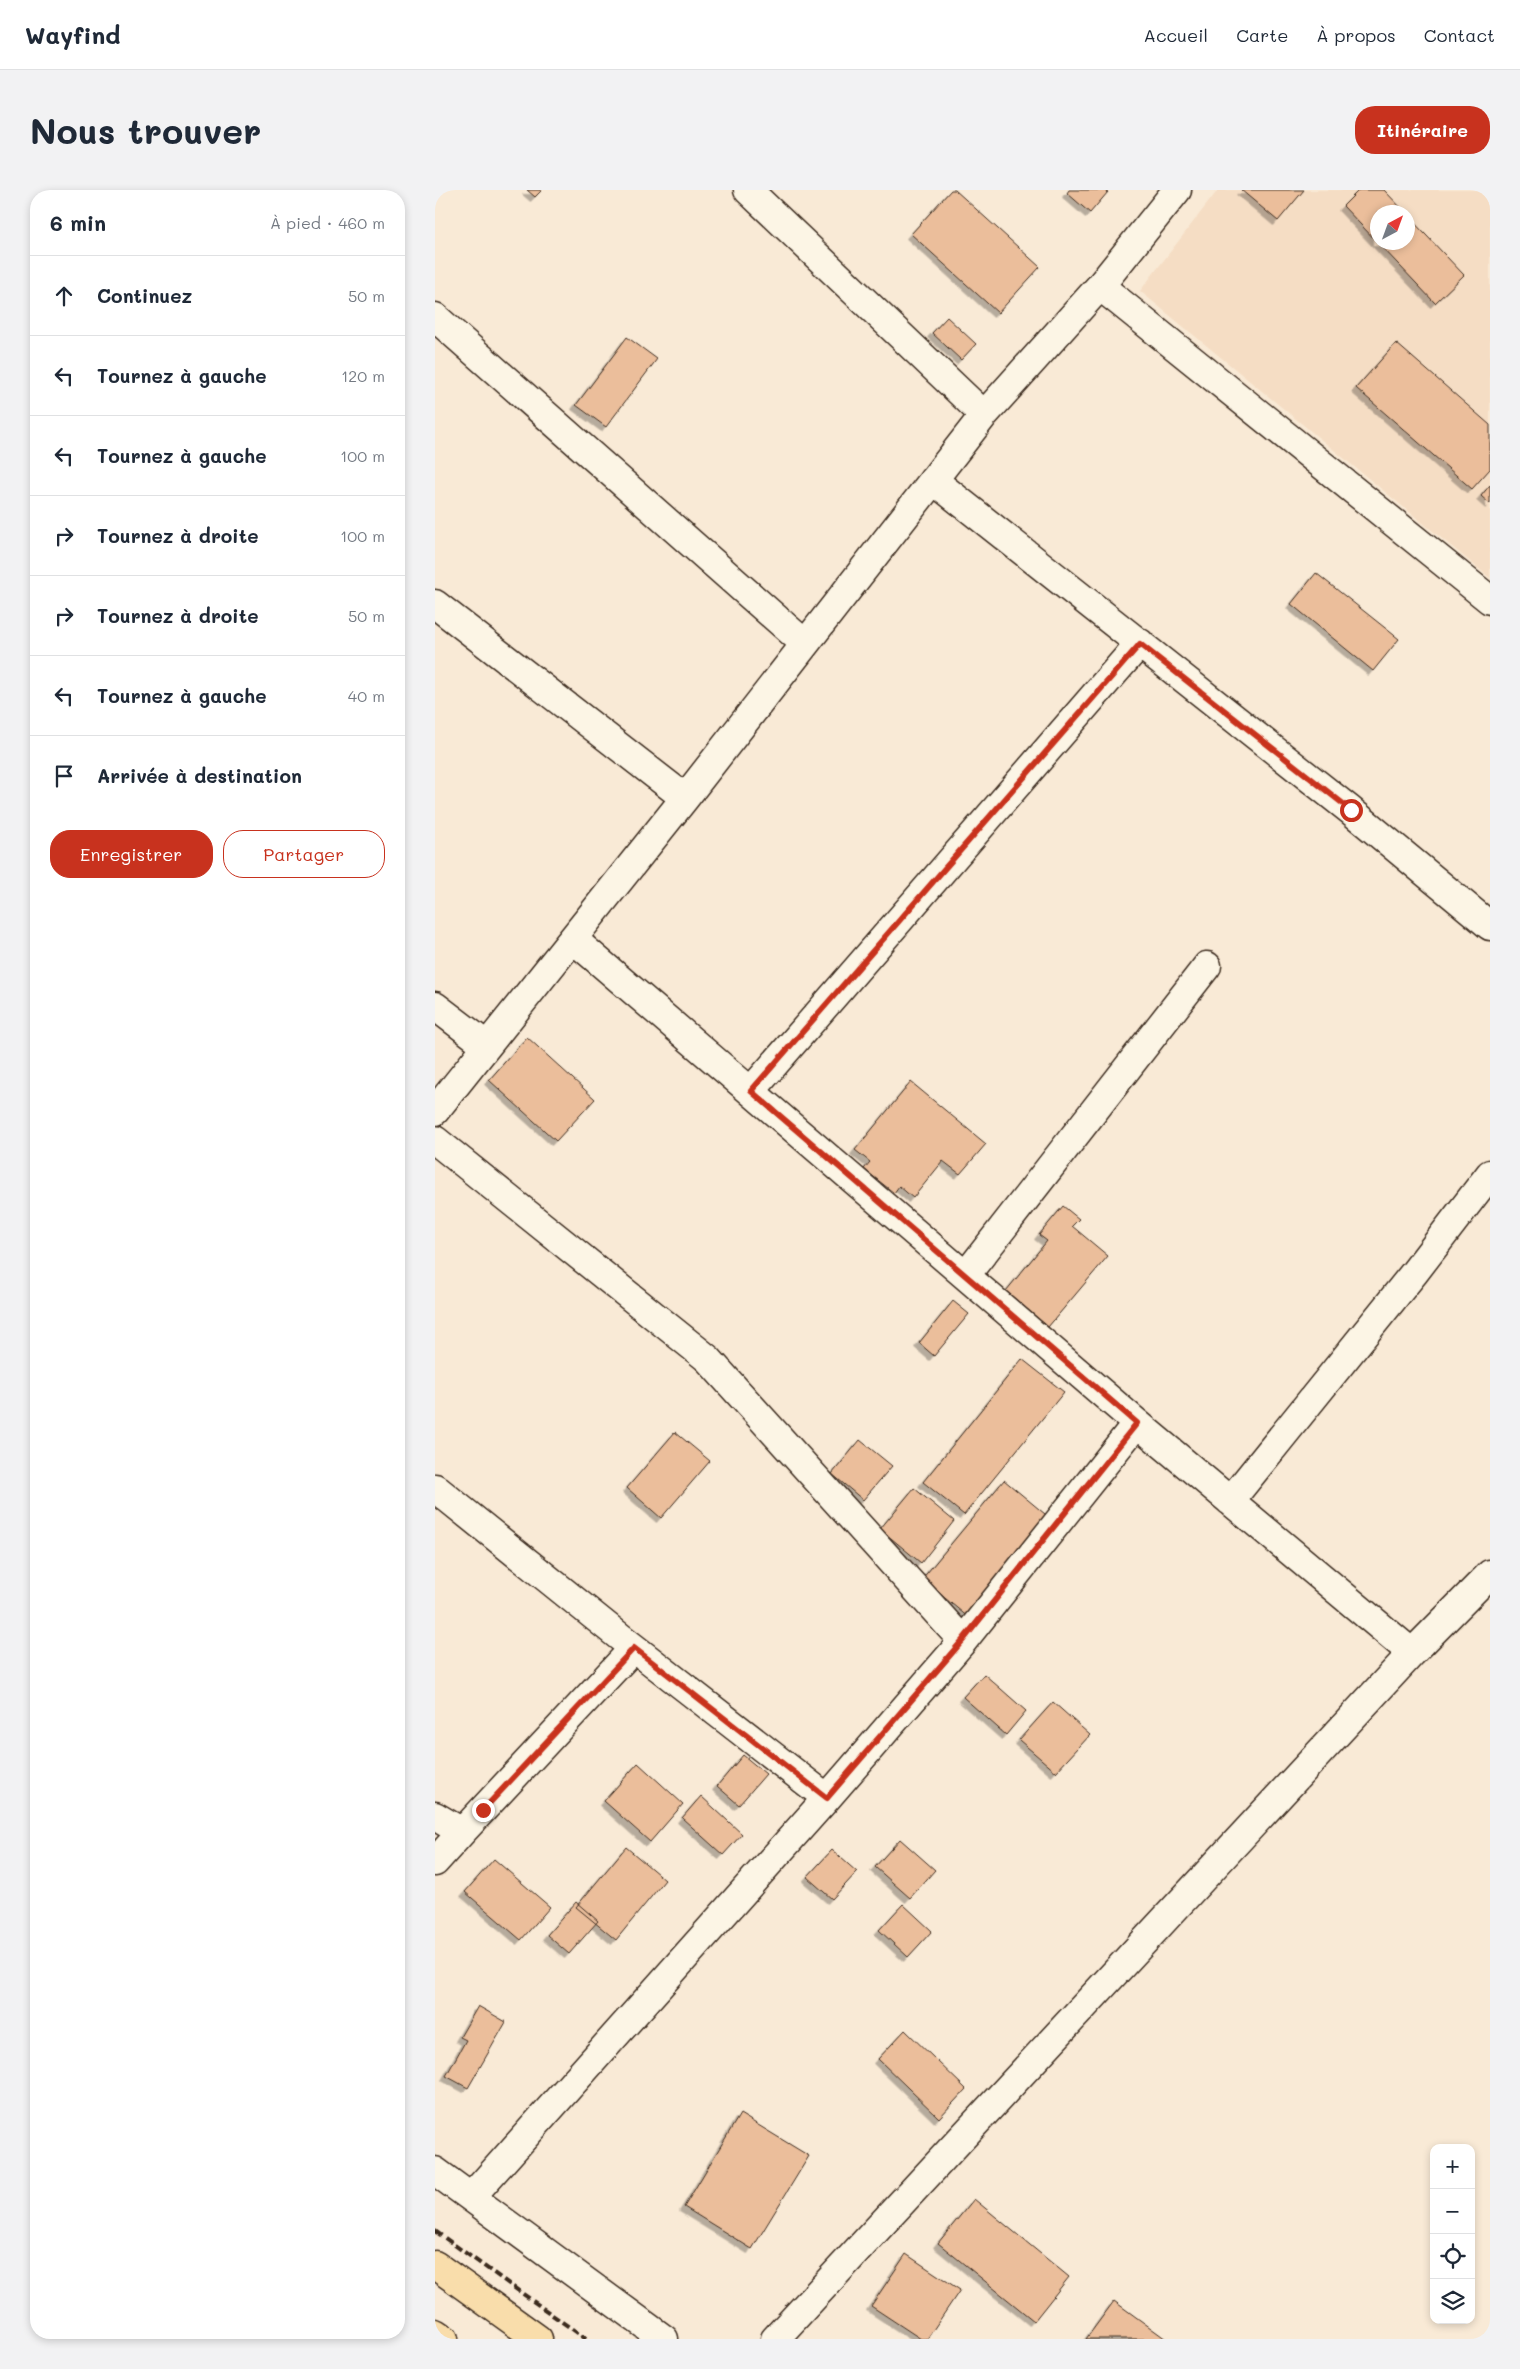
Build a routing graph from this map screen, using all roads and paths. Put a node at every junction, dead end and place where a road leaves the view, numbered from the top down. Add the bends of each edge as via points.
1 (748, 190) edge
2 (1177, 190) edge
3 (1100, 286) junction
4 (435, 317) edge
5 (984, 415) junction
6 (933, 480) junction
7 (1490, 600) edge
8 (435, 604) edge
9 (804, 643) junction
10 (1140, 644) junction
11 (685, 798) junction
12 (1490, 926) edge
13 (573, 939) junction
14 (1207, 966) dead end
15 (435, 1006) edge
16 (486, 1045) junction
17 (751, 1091) junction
18 (435, 1111) edge
19 (435, 1140) edge
20 (1490, 1174) edge
21 (966, 1275) junction
22 (1137, 1423) junction
23 (435, 1488) edge
24 (1230, 1501) junction
25 (1490, 1574) edge
26 (963, 1640) junction
27 (634, 1648) junction
28 (1412, 1653) junction
29 (827, 1798) junction
30 (435, 1816) edge
31 (462, 1832) junction
32 (435, 1862) edge
33 (435, 2171) edge
34 (471, 2197) junction
35 (435, 2265) edge
36 (435, 2333) edge
37 (444, 2339) edge
38 (538, 2339) edge
39 (664, 2339) edge
40 (775, 2339) edge

1 - 5 street
2 - 3 street
3 - 5 street
3 - 7 street
4 - 9 street
5 - 6 street
6 - 9 street
6 - 10 street
8 - 11 street
9 - 11 street
10 - 12 street via 1351,810
10 - 17 street
11 - 13 street
13 - 16 street
13 - 17 street
14 - 21 street
15 - 16 street
16 - 18 street
17 - 21 street
19 - 26 street via 707,1359
20 - 24 street
21 - 22 street
22 - 24 street
22 - 26 street
23 - 27 street
24 - 28 street
25 - 28 street
26 - 29 street
27 - 29 street
27 - 31 street
28 - 40 street
29 - 34 street
30 - 31 street
31 - 32 street
33 - 34 street
34 - 39 street
35 - 38 highway
36 - 37 highway

